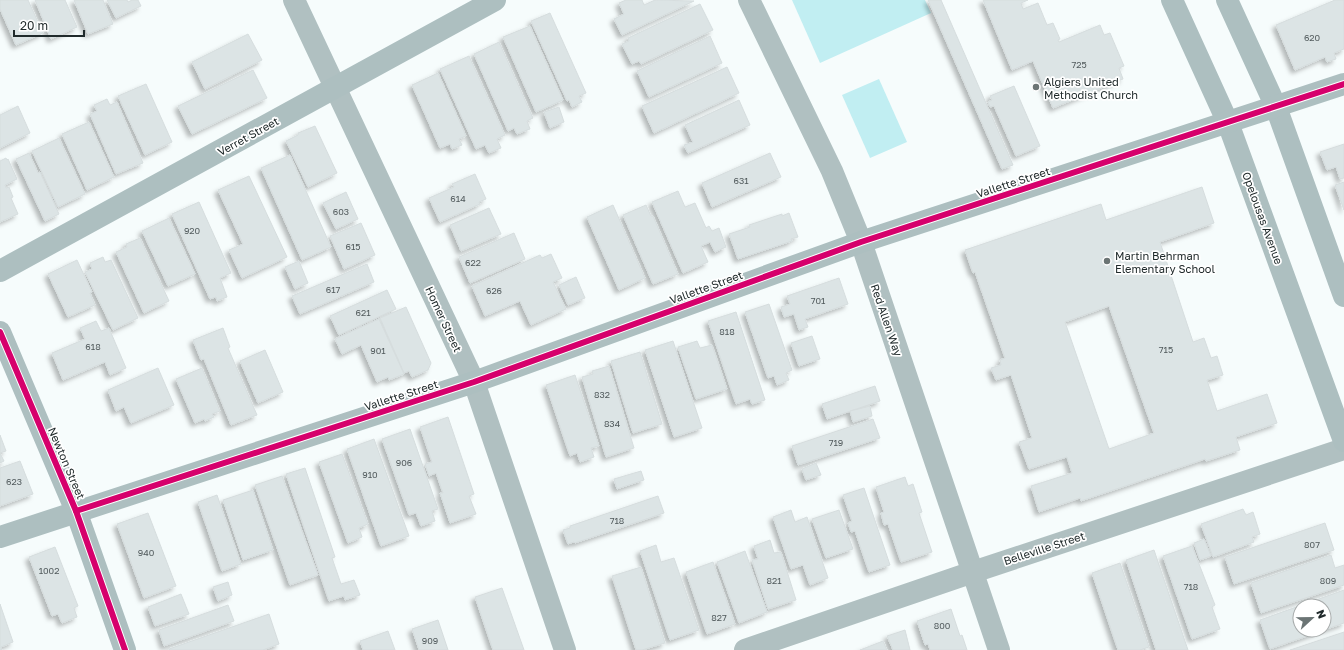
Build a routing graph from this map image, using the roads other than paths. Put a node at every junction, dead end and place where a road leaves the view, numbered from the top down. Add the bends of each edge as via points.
1 (294, 0) edge
2 (495, 0) edge
3 (750, 0) edge
4 (1172, 0) edge
5 (1227, 0) edge
6 (1344, 84) edge
7 (335, 88) junction
8 (1276, 107) junction
9 (1228, 122) junction
10 (861, 242) junction
11 (0, 271) edge
12 (1344, 296) edge
13 (0, 332) edge
14 (474, 382) junction
15 (1344, 441) edge
16 (1344, 449) edge
17 (76, 511) junction
18 (0, 537) edge
19 (973, 572) junction
20 (125, 650) edge
21 (565, 650) edge
22 (745, 650) edge
23 (999, 650) edge

1 - 7 street, Homer Street
2 - 7 street, Verret Street
3 - 10 street, Red Allen Way via 832,171
4 - 9 street, Opelousas Avenue
5 - 8 street
6 - 8 street, Vallette Street
7 - 11 street, Verret Street
7 - 14 street, Homer Street
8 - 9 street, Vallette Street
8 - 12 street
9 - 10 street, Vallette Street
9 - 15 street, Opelousas Avenue
10 - 14 street, Vallette Street
10 - 19 street, Red Allen Way
13 - 17 street, Newton Street
14 - 17 street, Vallette Street
14 - 21 street, Homer Street
16 - 19 street, Belleville Street
17 - 18 street, Vallette Street
17 - 20 street, Newton Street
19 - 22 street, Belleville Street
19 - 23 street, Red Allen Way

